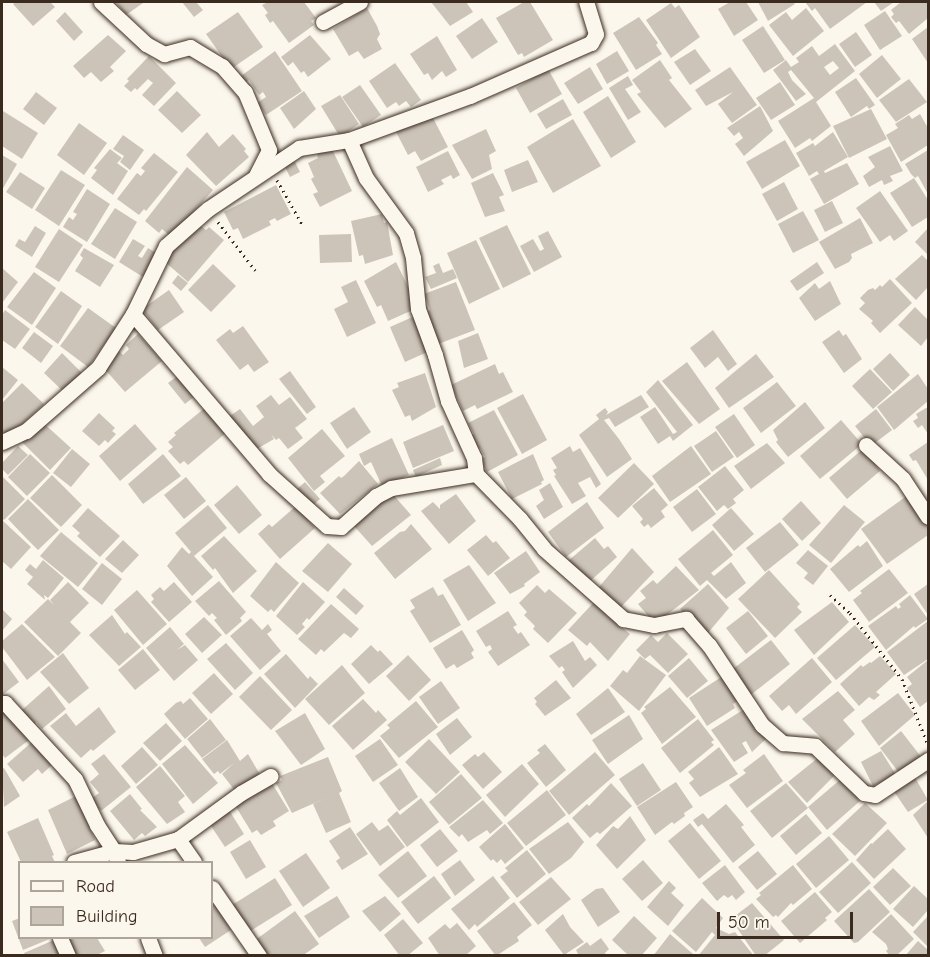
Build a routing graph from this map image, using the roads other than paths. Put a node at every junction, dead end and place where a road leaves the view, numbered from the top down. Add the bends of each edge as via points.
1 (101, 2) edge
2 (360, 2) edge
3 (586, 2) edge
4 (323, 22) dead end
5 (349, 140) junction
6 (256, 175) junction
7 (133, 314) junction
8 (2, 440) edge
9 (866, 445) dead end
10 (476, 474) junction
11 (928, 517) edge
12 (2, 703) edge
13 (928, 760) edge
14 (271, 776) dead end
15 (178, 839) junction
16 (116, 857) edge
17 (82, 861) edge
18 (193, 861) edge
19 (213, 889) edge
20 (60, 939) edge
21 (148, 939) edge
22 (68, 956) edge
23 (155, 956) edge
24 (259, 956) edge

1 - 6 street via 146,44 165,54 190,47 222,66 245,92 269,150
2 - 4 street
3 - 5 street via 596,34 591,43 470,96
5 - 6 street via 299,148
5 - 10 street via 366,178 406,233 413,258 418,309 448,401 474,459
6 - 7 street via 208,209 166,246
7 - 8 street via 98,368 26,431
7 - 10 street via 269,474 327,526 341,527 391,488
9 - 11 street via 903,479
10 - 13 street via 544,549 623,620 654,625 686,619 709,645 762,725 783,743 815,746 864,793 875,795
12 - 16 street via 75,779
14 - 15 street
15 - 16 street
15 - 18 street
16 - 17 street
19 - 24 street
20 - 22 street
21 - 23 street

